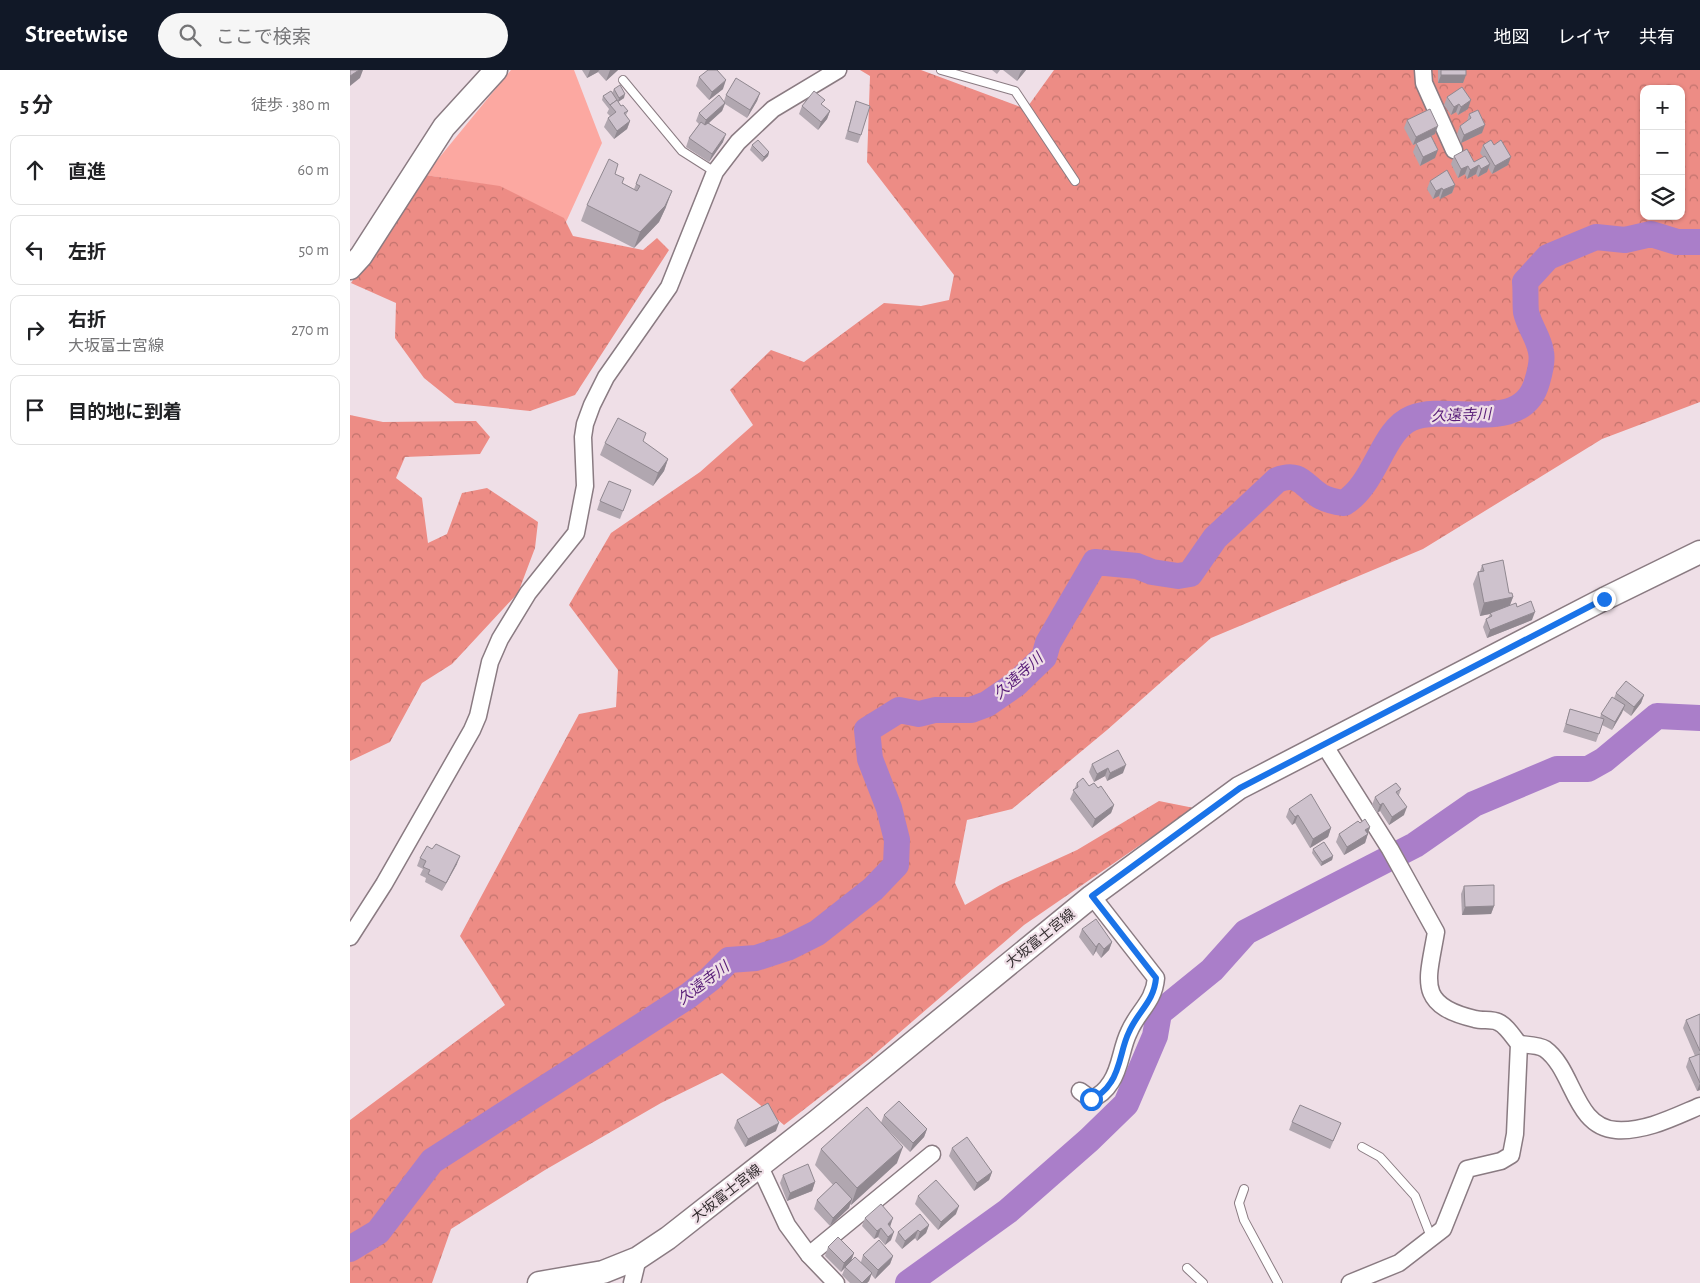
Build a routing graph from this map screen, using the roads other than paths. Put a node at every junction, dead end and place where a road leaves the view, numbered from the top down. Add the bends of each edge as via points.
1 (496, 70) edge
2 (838, 70) edge
3 (941, 70) edge
4 (1424, 70) edge
5 (623, 80) dead end
6 (1454, 150) dead end
7 (715, 172) junction
8 (1075, 181) dead end
9 (350, 268) edge
10 (1700, 552) edge
11 (1323, 743) junction
12 (1092, 896) junction
13 (350, 937) edge
14 (1519, 1044) junction
15 (1080, 1091) dead end
16 (1700, 1106) edge
17 (1362, 1147) dead end
18 (932, 1154) dead end
19 (760, 1167) junction
20 (1244, 1190) dead end
21 (1431, 1237) junction
22 (809, 1255) junction
23 (638, 1258) junction
24 (1187, 1268) dead end
25 (539, 1283) edge
26 (632, 1283) edge
27 (836, 1283) edge
28 (1203, 1283) edge
29 (1278, 1283) edge
30 (1350, 1283) edge

1 - 9 main road via 444,128
2 - 7 street via 773,110 738,142
3 - 8 lane via 1015,91
4 - 6 street via 1424,84
5 - 7 lane via 682,151
7 - 13 street via 669,287 606,377 584,424 585,486 576,533 528,593 500,639 490,662 472,730
10 - 11 main road, 大坂富士宮線
11 - 12 main road, 大坂富士宮線 via 1240,788
11 - 14 street via 1390,849 1436,932 1428,980 1430,993 1450,1011 1499,1022
12 - 15 street via 1156,978 1155,992 1129,1031 1120,1054 1119,1067 1111,1082 1091,1099
12 - 19 main road, 大坂富士宮線
14 - 16 street via 1544,1048 1553,1056 1594,1123 1615,1130 1652,1126
14 - 21 street via 1511,1155 1501,1162 1467,1169 1443,1228
17 - 21 lane via 1380,1157 1415,1196
18 - 22 street
19 - 22 street via 787,1225
19 - 23 main road, 大坂富士宮線
20 - 29 lane via 1240,1203 1244,1220
21 - 30 street via 1399,1263
22 - 27 street
23 - 25 main road, 大坂富士宮線 via 603,1272
23 - 26 street
24 - 28 lane

